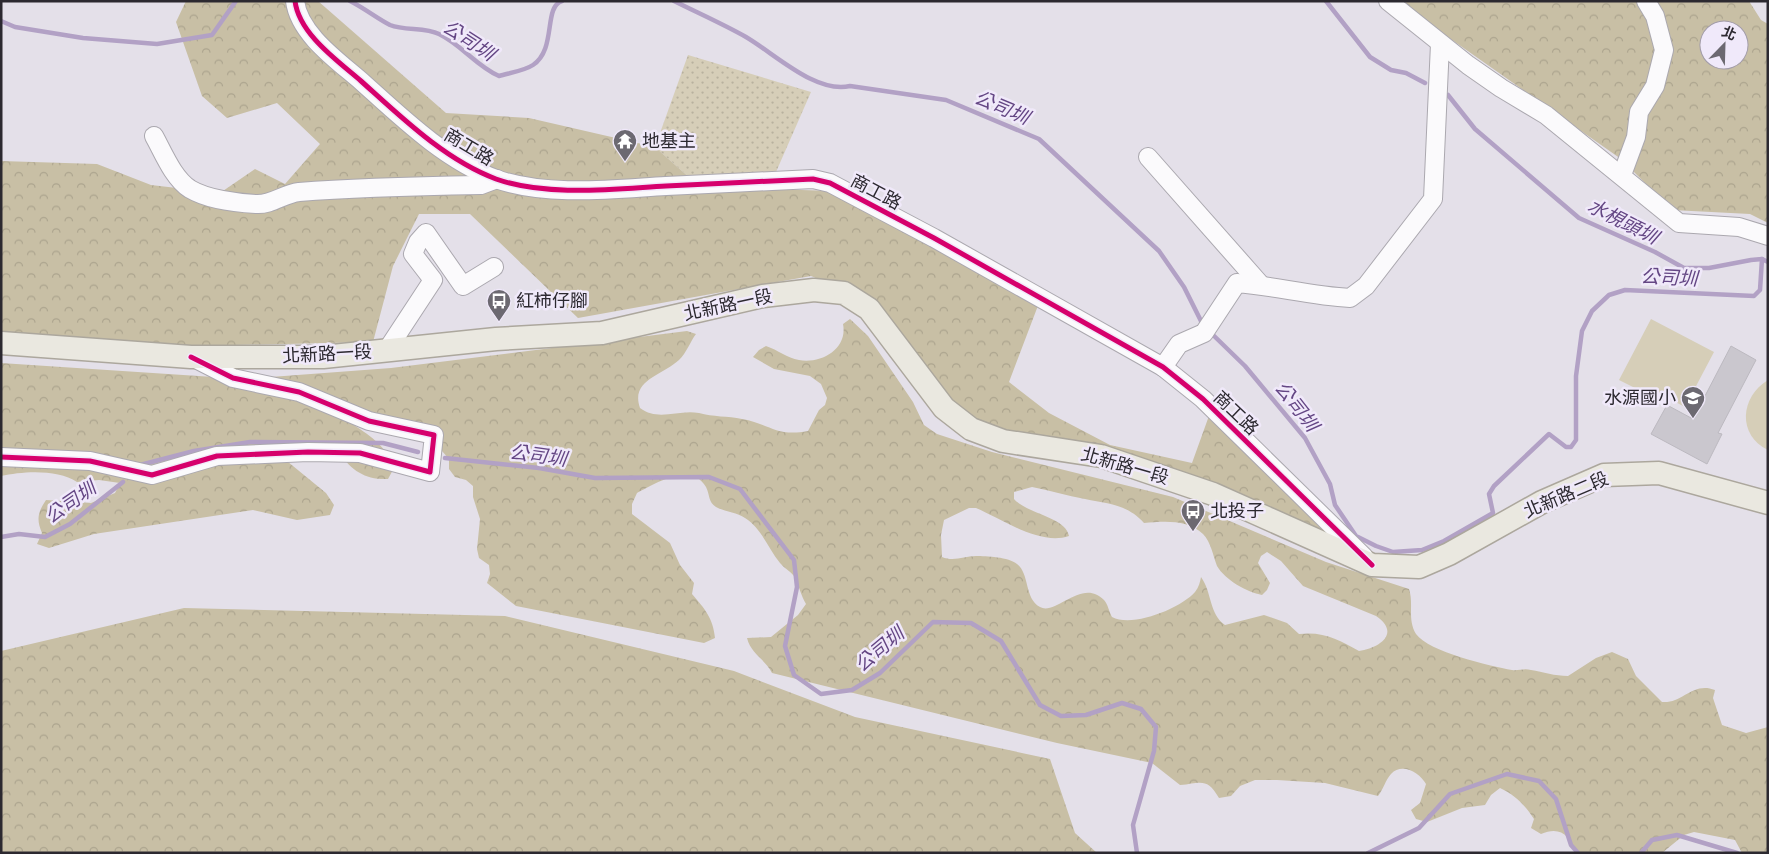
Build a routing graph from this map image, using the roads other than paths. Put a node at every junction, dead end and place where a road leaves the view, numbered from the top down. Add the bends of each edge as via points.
1 (295, 1) edge
2 (1388, 1) edge
3 (1646, 1) edge
4 (1440, 44) junction
5 (154, 136) dead end
6 (1148, 157) dead end
7 (1622, 175) junction
8 (497, 179) junction
9 (1768, 236) edge
10 (494, 268) dead end
11 (1261, 285) junction
12 (1, 343) edge
13 (388, 350) junction
14 (191, 357) junction
15 (1163, 367) junction
16 (1, 457) edge
17 (1768, 504) edge
18 (1372, 565) junction

1 - 8 street, 商工路 via 296,11 307,30 396,112 447,152
2 - 4 street
3 - 7 street via 1655,16 1664,50 1655,86 1639,112 1636,137
4 - 7 street via 1501,88 1546,115
4 - 11 street via 1433,199 1366,286 1350,298 1314,296
5 - 8 street via 177,177 189,189 245,203 269,203 286,194 370,187 481,186
6 - 11 street
7 - 9 street via 1679,222 1739,227
8 - 15 street, 商工路 via 578,191 813,179 830,183
10 - 13 street via 463,286 426,233 413,254 433,280
11 - 15 street via 1237,283 1208,327 1179,344
12 - 14 main road, 北新路一段
13 - 14 main road, 北新路一段 via 323,357
13 - 18 main road, 北新路一段 via 602,332 763,296 814,290 844,293 869,309 944,408 971,429 1003,441 1102,456 1214,494
14 - 16 street via 233,378 299,392 369,421 434,435 430,472 360,454 308,452 217,456 152,475 90,462
15 - 18 street, 商工路 via 1203,399
17 - 18 main road, 北新路二段 via 1659,473 1604,475 1542,502 1449,554 1418,566

